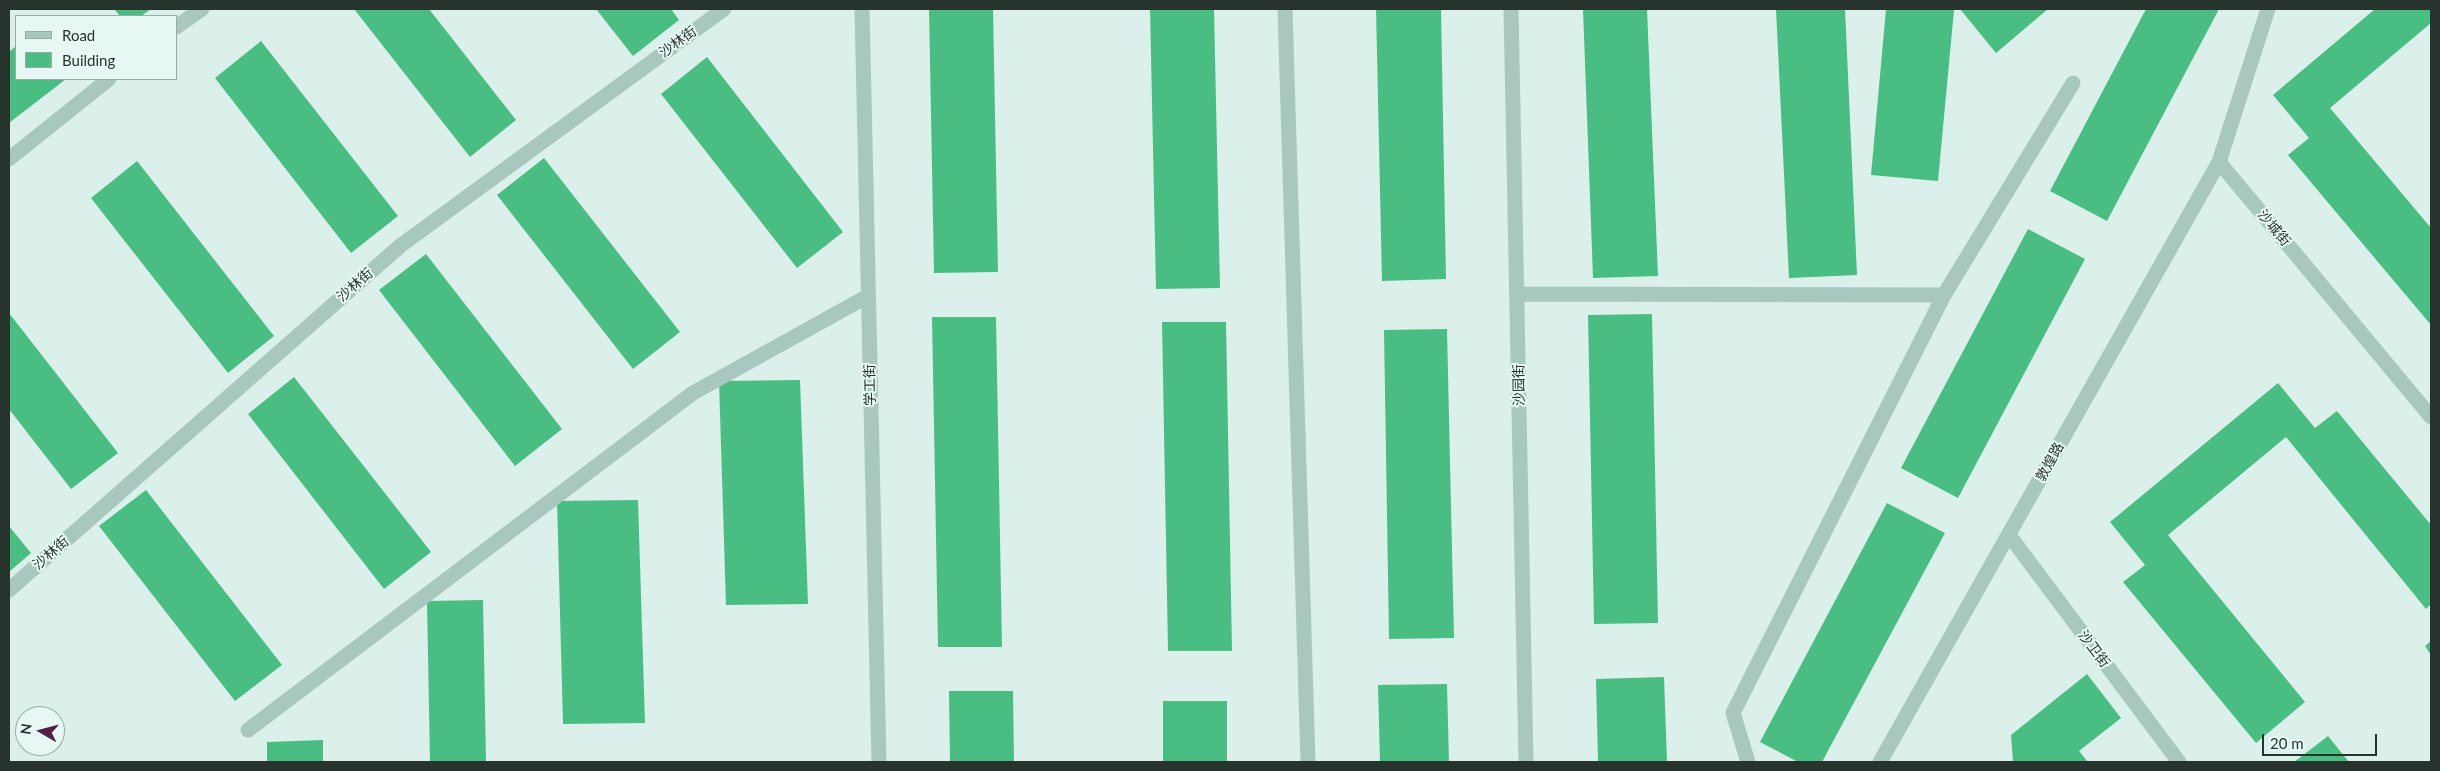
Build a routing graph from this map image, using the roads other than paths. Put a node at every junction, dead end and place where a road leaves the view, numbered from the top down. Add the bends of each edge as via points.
1 (202, 9) edge
2 (724, 9) edge
3 (862, 9) edge
4 (1285, 9) edge
5 (1511, 9) edge
6 (2268, 9) edge
7 (178, 26) edge
8 (108, 80) edge
9 (2072, 83) dead end
10 (9, 159) edge
11 (2219, 162) junction
12 (1517, 294) junction
13 (1944, 295) junction
14 (868, 296) junction
15 (2428, 408) edge
16 (2009, 535) junction
17 (9, 590) edge
18 (248, 730) dead end
19 (878, 762) edge
20 (1308, 762) edge
21 (1526, 762) edge
22 (1748, 762) edge
23 (1880, 762) edge
24 (2179, 762) edge

1 - 7 street
2 - 17 street, 沙林街 via 400,246
3 - 14 street, 学工街
4 - 20 street
5 - 12 street, 沙园街
6 - 11 street
8 - 10 street
9 - 13 street
11 - 15 street, 沙城街
11 - 16 street, 敦煌路
12 - 13 street
12 - 21 street, 沙园街
13 - 22 street via 1733,713
14 - 18 street via 693,393
14 - 19 street, 学工街
16 - 23 street, 敦煌路
16 - 24 street, 沙卫街

